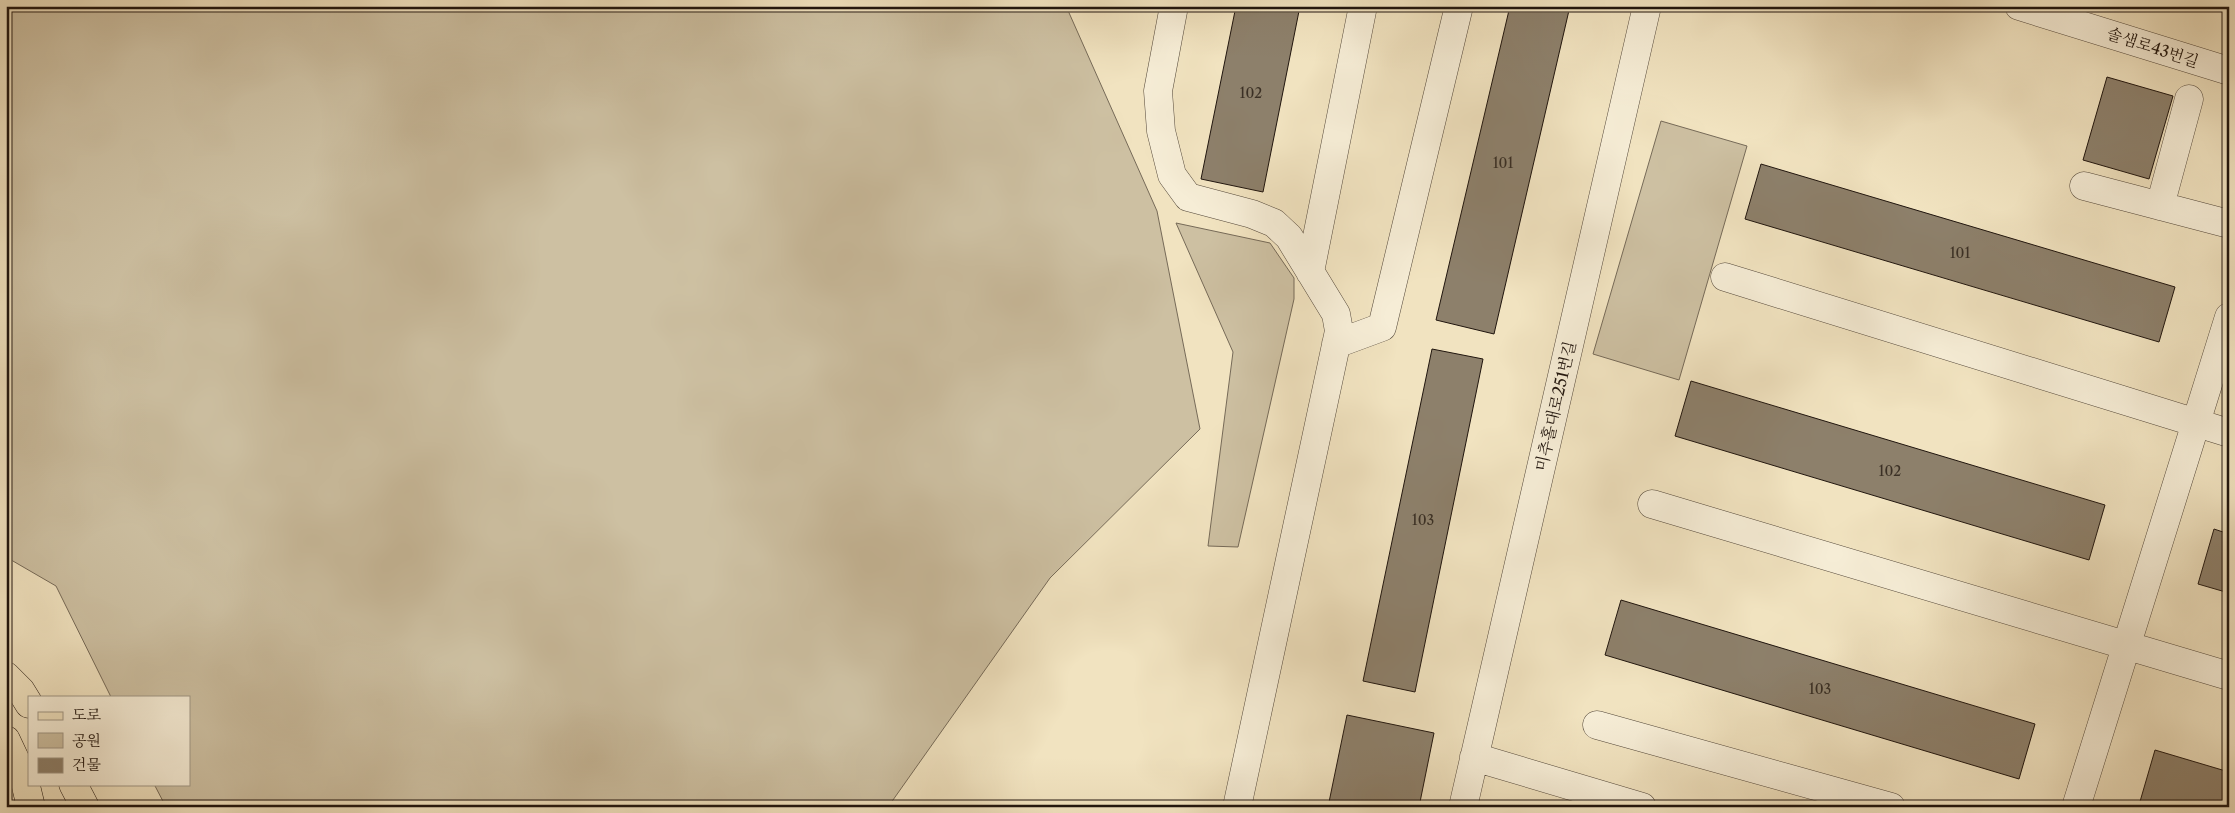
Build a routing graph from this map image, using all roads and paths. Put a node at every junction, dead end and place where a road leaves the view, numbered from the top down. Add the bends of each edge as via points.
1 (1174, 6) edge
2 (1363, 6) edge
3 (1459, 6) edge
4 (1647, 6) edge
5 (2019, 6) edge
6 (2088, 16) edge
7 (2229, 71) edge
8 (2189, 99) dead end
9 (2084, 186) dead end
10 (2160, 206) junction
11 (2229, 224) edge
12 (1310, 272) junction
13 (1725, 278) dead end
14 (2229, 317) edge
15 (1336, 344) junction
16 (2196, 423) junction
17 (2229, 433) edge
18 (1652, 504) dead end
19 (2126, 647) junction
20 (6, 676) edge
21 (2229, 676) edge
22 (28, 702) edge
23 (1597, 725) dead end
24 (6, 740) edge
25 (1474, 758) junction
26 (74, 786) edge
27 (31, 807) edge
28 (85, 807) edge
29 (1237, 807) edge
30 (1463, 807) edge
31 (1642, 807) edge
32 (1891, 807) edge
33 (2076, 807) edge

1 - 12 street via 1158,90 1161,131 1172,176 1188,197 1274,223 1289,237
2 - 12 street
3 - 15 street via 1382,327
4 - 25 street, 미추홀대로251번길
5 - 6 street, 솔샘로43번길
6 - 7 street, 솔샘로43번길
8 - 10 street
9 - 10 street
10 - 11 street
12 - 15 street via 1336,314 1339,331
13 - 16 street
14 - 16 street
15 - 29 street
16 - 17 street
16 - 19 street
18 - 19 street
19 - 21 street
19 - 33 street
20 - 22 main road via 22,691
23 - 32 street
24 - 27 main road via 24,778
25 - 30 street, 미추홀대로251번길
25 - 31 street
26 - 28 main road

